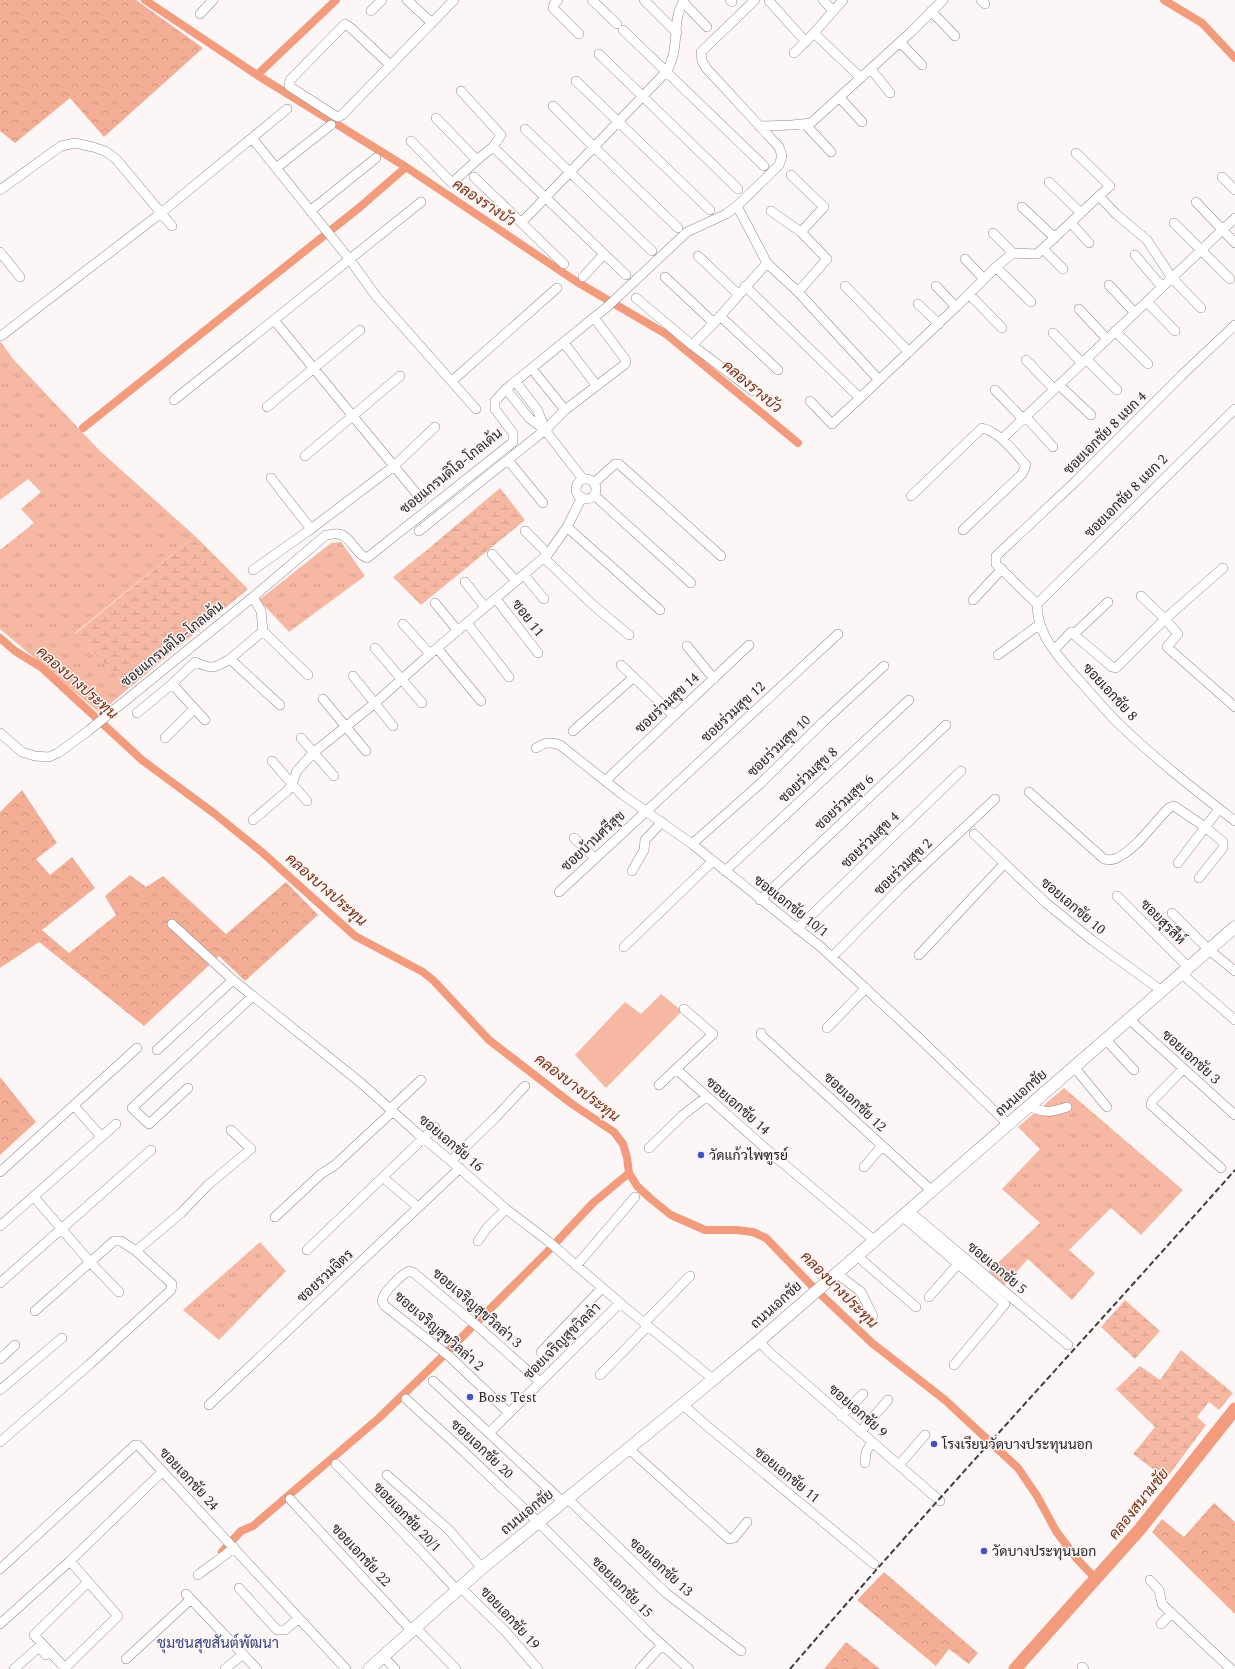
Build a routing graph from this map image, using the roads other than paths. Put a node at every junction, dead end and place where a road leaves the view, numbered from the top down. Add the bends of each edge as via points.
1 (213, 0) edge
2 (382, 0) edge
3 (407, 0) edge
4 (454, 0) edge
5 (558, 0) edge
6 (592, 0) edge
7 (644, 0) edge
8 (755, 0) edge
9 (823, 0) edge
10 (843, 0) edge
11 (943, 0) edge
12 (684, 1) edge
13 (769, 1) dead end
14 (371, 11) dead end
15 (833, 11) junction
16 (931, 12) junction
17 (200, 14) dead end
18 (432, 23) junction
19 (707, 27) dead end
20 (677, 33) junction
21 (814, 33) junction
22 (580, 34) dead end
23 (955, 36) dead end
24 (806, 42) junction
25 (900, 42) junction
26 (794, 53) dead end
27 (599, 54) dead end
28 (390, 65) junction
29 (922, 65) dead end
30 (871, 69) junction
31 (666, 72) junction
32 (861, 78) junction
33 (576, 81) dead end
34 (461, 91) dead end
35 (890, 93) dead end
36 (642, 97) junction
37 (840, 98) junction
38 (553, 106) dead end
39 (287, 109) dead end
40 (436, 118) dead end
41 (618, 122) junction
42 (862, 122) dead end
43 (806, 124) junction
44 (331, 125) dead end
45 (759, 126) junction
46 (526, 130) dead end
47 (252, 138) junction
48 (410, 141) dead end
49 (493, 147) junction
50 (594, 147) junction
51 (831, 152) dead end
52 (1076, 153) dead end
53 (376, 158) dead end
54 (476, 160) junction
55 (764, 166) dead end
56 (276, 168) junction
57 (570, 172) junction
58 (791, 175) dead end
59 (474, 177) dead end
60 (1222, 177) dead end
61 (1049, 182) dead end
62 (738, 189) dead end
63 (0, 190) edge
64 (1235, 190) edge
65 (1099, 196) junction
66 (546, 198) junction
67 (421, 202) dead end
68 (1196, 202) dead end
69 (737, 206) junction
70 (1022, 207) dead end
71 (710, 210) dead end
72 (310, 211) junction
73 (771, 211) dead end
74 (161, 213) junction
75 (1081, 213) junction
76 (1235, 218) edge
77 (521, 223) junction
78 (1071, 223) junction
79 (1174, 223) dead end
80 (172, 226) dead end
81 (678, 228) dead end
82 (1223, 230) junction
83 (801, 232) junction
84 (994, 233) dead end
85 (1054, 238) junction
86 (1089, 243) dead end
87 (1235, 243) edge
88 (1043, 249) junction
89 (1201, 250) junction
90 (652, 251) dead end
91 (0, 252) edge
92 (1013, 253) junction
93 (604, 254) junction
94 (1135, 255) dead end
95 (698, 256) dead end
96 (965, 259) dead end
97 (350, 260) junction
98 (767, 263) junction
99 (564, 264) dead end
100 (996, 267) junction
101 (1062, 269) dead end
102 (626, 275) dead end
103 (20, 277) dead end
104 (583, 277) dead end
105 (665, 277) dead end
106 (1172, 278) junction
107 (984, 279) junction
108 (1230, 279) dead end
109 (1109, 285) dead end
110 (745, 286) junction
111 (845, 286) dead end
112 (936, 286) dead end
113 (1162, 287) junction
114 (557, 288) dead end
115 (798, 292) junction
116 (969, 294) junction
117 (739, 295) junction
118 (636, 298) dead end
119 (1031, 302) dead end
120 (1147, 302) junction
121 (918, 304) dead end
122 (956, 307) junction
123 (1201, 308) dead end
124 (1079, 309) dead end
125 (1135, 313) junction
126 (720, 316) junction
127 (274, 320) junction
128 (598, 323) dead end
129 (714, 323) junction
130 (939, 324) junction
131 (1235, 324) edge
132 (1002, 328) dead end
133 (360, 330) dead end
134 (1115, 331) junction
135 (1175, 331) dead end
136 (1053, 333) dead end
137 (1, 336) edge
138 (1107, 339) junction
139 (692, 344) junction
140 (567, 347) dead end
141 (908, 352) junction
142 (1026, 360) dead end
143 (1084, 361) junction
144 (1148, 364) dead end
145 (314, 368) junction
146 (778, 370) dead end
147 (536, 374) dead end
148 (400, 376) dead end
149 (879, 380) junction
150 (452, 381) junction
151 (516, 382) junction
152 (597, 386) junction
153 (1057, 387) junction
154 (506, 389) junction
155 (995, 390) dead end
156 (1117, 390) dead end
157 (753, 391) dead end
158 (860, 398) junction
159 (174, 400) dead end
160 (810, 401) dead end
161 (268, 407) dead end
162 (476, 408) dead end
163 (1235, 409) edge
164 (565, 410) junction
165 (1091, 415) dead end
166 (353, 416) junction
167 (1024, 417) junction
168 (435, 427) dead end
169 (545, 430) junction
170 (1002, 439) junction
171 (1054, 447) dead end
172 (305, 456) dead end
173 (508, 460) junction
174 (394, 466) junction
175 (271, 478) dead end
176 (583, 480) junction
177 (594, 483) junction
178 (594, 495) junction
179 (911, 496) dead end
180 (582, 498) junction
181 (421, 499) dead end
182 (544, 503) dead end
183 (567, 527) junction
184 (311, 529) junction
185 (419, 530) dead end
186 (525, 530) dead end
187 (963, 530) dead end
188 (492, 554) dead end
189 (546, 556) junction
190 (720, 556) dead end
191 (1223, 568) dead end
192 (1002, 569) junction
193 (253, 570) dead end
194 (524, 575) junction
195 (516, 581) junction
196 (465, 582) dead end
197 (691, 583) dead end
198 (1141, 596) dead end
199 (253, 597) junction
200 (496, 599) junction
201 (544, 599) dead end
202 (974, 600) dead end
203 (434, 602) dead end
204 (1108, 602) dead end
205 (1037, 604) junction
206 (485, 607) junction
207 (660, 610) dead end
208 (1165, 619) junction
209 (466, 623) junction
210 (403, 624) dead end
211 (1040, 624) junction
212 (263, 631) junction
213 (458, 631) junction
214 (838, 634) dead end
215 (1074, 634) junction
216 (628, 635) dead end
217 (748, 645) dead end
218 (687, 646) dead end
219 (375, 648) dead end
220 (437, 648) junction
221 (1054, 650) junction
222 (538, 653) dead end
223 (430, 654) junction
224 (998, 655) dead end
225 (230, 659) junction
226 (621, 665) dead end
227 (884, 666) dead end
228 (308, 675) dead end
229 (352, 676) dead end
230 (634, 676) junction
231 (509, 677) dead end
232 (402, 679) junction
233 (714, 679) junction
234 (172, 684) junction
235 (324, 699) dead end
236 (909, 700) dead end
237 (481, 701) dead end
238 (375, 703) junction
239 (422, 703) dead end
240 (280, 705) dead end
241 (1235, 707) edge
242 (194, 709) junction
243 (137, 713) dead end
244 (673, 715) junction
245 (205, 720) dead end
246 (946, 725) dead end
247 (393, 726) dead end
248 (346, 727) junction
249 (573, 730) dead end
250 (0, 733) edge
251 (165, 738) dead end
252 (301, 738) dead end
253 (536, 748) dead end
254 (366, 751) dead end
255 (313, 753) junction
256 (272, 761) dead end
257 (961, 771) dead end
258 (334, 776) dead end
259 (605, 780) junction
260 (292, 784) junction
261 (1028, 792) dead end
262 (995, 799) dead end
263 (306, 801) dead end
264 (1219, 808) junction
265 (646, 810) junction
266 (253, 820) dead end
267 (662, 822) junction
268 (1235, 822) edge
269 (1205, 827) junction
270 (974, 834) dead end
271 (574, 838) dead end
272 (692, 844) junction
273 (594, 858) junction
274 (713, 861) junction
275 (1178, 863) dead end
276 (1004, 864) junction
277 (632, 871) dead end
278 (725, 871) junction
279 (1199, 878) dead end
280 (559, 892) dead end
281 (1117, 896) dead end
282 (760, 900) junction
283 (1172, 913) dead end
284 (172, 924) dead end
285 (1235, 927) edge
286 (797, 929) junction
287 (624, 947) dead end
288 (1209, 950) junction
289 (919, 955) dead end
290 (832, 957) junction
291 (1185, 971) junction
292 (1235, 971) edge
293 (233, 980) junction
294 (866, 988) junction
295 (1162, 991) junction
296 (253, 996) junction
297 (684, 1009) dead end
298 (1130, 1020) junction
299 (1235, 1020) edge
300 (827, 1028) dead end
301 (761, 1033) dead end
302 (1106, 1040) junction
303 (137, 1048) dead end
304 (157, 1050) dead end
305 (1074, 1067) junction
306 (676, 1069) junction
307 (1183, 1069) junction
308 (1134, 1070) dead end
309 (421, 1080) dead end
310 (659, 1085) dead end
311 (525, 1086) dead end
312 (188, 1088) dead end
313 (706, 1097) junction
314 (74, 1106) junction
315 (1028, 1106) junction
316 (1067, 1107) dead end
317 (1107, 1107) dead end
318 (391, 1110) junction
319 (1235, 1114) edge
320 (116, 1124) dead end
321 (1008, 1124) junction
322 (435, 1127) dead end
323 (231, 1130) dead end
324 (101, 1136) junction
325 (423, 1138) junction
326 (882, 1146) junction
327 (649, 1148) dead end
328 (152, 1150) dead end
329 (451, 1161) junction
330 (864, 1167) dead end
331 (460, 1168) junction
332 (1222, 1168) dead end
333 (0, 1172) edge
334 (387, 1181) dead end
335 (932, 1191) junction
336 (34, 1197) junction
337 (635, 1197) dead end
338 (418, 1207) junction
339 (506, 1209) junction
340 (906, 1214) junction
341 (275, 1217) dead end
342 (0, 1226) edge
343 (61, 1229) junction
344 (478, 1241) dead end
345 (875, 1241) junction
346 (307, 1250) dead end
347 (136, 1251) junction
348 (857, 1256) junction
349 (90, 1262) junction
350 (958, 1264) junction
351 (576, 1266) junction
352 (690, 1276) dead end
353 (832, 1277) junction
354 (0, 1283) edge
355 (394, 1284) joint
356 (602, 1288) junction
357 (119, 1292) dead end
358 (929, 1297) dead end
359 (620, 1303) junction
360 (916, 1307) dead end
361 (35, 1311) dead end
362 (873, 1316) dead end
363 (646, 1325) junction
364 (62, 1338) dead end
365 (759, 1341) junction
366 (15, 1345) dead end
367 (1068, 1346) dead end
368 (541, 1352) dead end
369 (0, 1359) edge
370 (954, 1365) dead end
371 (600, 1375) dead end
372 (714, 1380) junction
373 (433, 1381) dead end
374 (540, 1382) junction
375 (0, 1390) edge
376 (863, 1394) dead end
377 (406, 1399) dead end
378 (888, 1400) dead end
379 (209, 1405) dead end
380 (683, 1405) junction
381 (509, 1414) junction
382 (842, 1416) junction
383 (490, 1432) junction
384 (860, 1432) junction
385 (925, 1435) dead end
386 (0, 1442) edge
387 (872, 1442) junction
388 (629, 1449) junction
389 (865, 1463) dead end
390 (336, 1464) dead end
391 (899, 1465) junction
392 (162, 1472) junction
393 (388, 1475) dead end
394 (290, 1499) dead end
395 (565, 1500) junction
396 (940, 1501) dead end
397 (538, 1522) junction
398 (747, 1522) dead end
399 (231, 1544) junction
400 (70, 1561) junction
401 (874, 1564) dead end
402 (482, 1568) junction
403 (0, 1569) edge
404 (198, 1575) dead end
405 (1150, 1580) dead end
406 (88, 1582) junction
407 (239, 1588) dead end
408 (459, 1589) junction
409 (1172, 1612) junction
410 (298, 1618) junction
411 (0, 1624) edge
412 (1161, 1624) dead end
413 (413, 1629) junction
414 (662, 1645) junction
415 (741, 1651) dead end
416 (243, 1654) junction
417 (383, 1656) junction
418 (126, 1659) dead end
419 (684, 1668) edge
420 (14, 1669) edge
421 (59, 1669) edge
422 (225, 1669) edge
423 (257, 1669) edge
424 (346, 1669) edge
425 (369, 1669) edge
426 (395, 1669) edge
427 (456, 1669) edge
428 (538, 1669) edge
429 (640, 1669) edge
430 (1231, 1669) edge

1 - 17 street
2 - 14 street
3 - 18 street
4 - 18 street
5 - 22 street via 553,8
6 - 31 street
7 - 20 street
8 - 45 street, ซอยแกรนดิโอ-โกลเด้น via 702,52 702,61
9 - 15 street
10 - 15 street
11 - 16 street
12 - 19 street
12 - 20 street via 678,17
13 - 24 street
15 - 21 street
16 - 23 street
16 - 25 street
18 - 28 street
20 - 31 street via 674,56
21 - 24 street
21 - 32 street
24 - 26 street
25 - 29 street
25 - 30 street
27 - 36 street
28 - 28 street via 345,24 290,80 289,86 334,116 338,116 342,115
30 - 32 street
30 - 35 street
31 - 36 street
31 - 55 street
32 - 37 street
33 - 41 street
34 - 49 street via 501,135
36 - 41 street
36 - 62 street
37 - 42 street
37 - 43 street via 811,123
38 - 50 street
39 - 47 street
40 - 54 street
41 - 50 street
41 - 71 street
43 - 45 street
43 - 51 street
44 - 56 street
45 - 69 street, ซอยแกรนดิโอ-โกลเด้น via 779,147 782,156 779,165
46 - 57 street
47 - 56 street
47 - 74 street
48 - 54 street via 452,183
49 - 54 street
49 - 66 street
50 - 57 street
50 - 81 street
52 - 65 street via 1110,186
53 - 72 street
56 - 72 street
57 - 66 street
57 - 90 street
58 - 83 street via 824,207
59 - 77 street
60 - 64 street
61 - 75 street
63 - 74 street via 61,146 75,143 105,151 116,159
65 - 75 street
65 - 106 street via 1147,240
66 - 77 street
66 - 93 street
67 - 97 street
68 - 82 street
69 - 98 street
69 - 151 street, ซอยแกรนดิโอ-โกลเด้น via 726,214 687,232 606,307
70 - 85 street
72 - 97 street
73 - 83 street
74 - 80 street
74 - 137 street
75 - 78 street
76 - 82 street
77 - 99 street
78 - 85 street
78 - 86 street
79 - 89 street
82 - 87 street
82 - 89 street
83 - 115 street via 827,259
84 - 92 street
85 - 88 street
88 - 92 street via 1037,254
88 - 101 street
89 - 106 street
89 - 108 street
91 - 103 street
92 - 100 street
93 - 102 street
93 - 104 street
94 - 113 street
95 - 117 street
96 - 107 street
97 - 127 street
97 - 150 street via 376,296
98 - 110 street
98 - 115 street
100 - 107 street
100 - 119 street
105 - 129 street
106 - 113 street
106 - 123 street
107 - 116 street
109 - 125 street
110 - 117 street
110 - 158 street
111 - 141 street
112 - 122 street
113 - 120 street
114 - 150 street
115 - 149 street
116 - 122 street
116 - 132 street
117 - 126 street
118 - 139 street
120 - 125 street
120 - 135 street
121 - 130 street
122 - 130 street
124 - 138 street
125 - 134 street
126 - 129 street
126 - 146 street
127 - 145 street
127 - 159 street
128 - 152 street via 626,362
129 - 139 street
130 - 141 street
131 - 192 street, ซอยเอกชัย 8 แยก 4 via 996,556 996,564
133 - 145 street
134 - 138 street
134 - 144 street
136 - 143 street
138 - 143 street
139 - 157 street
140 - 152 street
141 - 149 street
142 - 153 street
143 - 153 street
143 - 156 street
145 - 161 street
145 - 166 street
147 - 164 street
148 - 166 street
149 - 158 street
150 - 162 street
151 - 154 street, ซอยแกรนดิโอ-โกลเด้น
151 - 169 street via 538,411
152 - 164 street
153 - 165 street
153 - 167 street
154 - 169 street via 529,418
154 - 199 street, ซอยแกรนดิโอ-โกลเด้น via 495,401 494,407 513,433 513,442 367,558 357,552 345,537 338,534 326,535
155 - 167 street
158 - 160 street via 832,424
163 - 205 street, ซอยเอกชัย 8 แยก 2
164 - 169 street
166 - 172 street
166 - 174 street
167 - 170 street
167 - 171 street
168 - 174 street
169 - 173 street
169 - 176 street
170 - 179 street via 982,428
170 - 187 street via 1026,464 1022,474
173 - 182 street
173 - 185 street
174 - 181 street
174 - 184 street
175 - 184 street
176 - 177 street via 588,479
176 - 180 street via 576,488
177 - 178 street
177 - 190 street via 615,464 619,464
178 - 180 street
178 - 197 street
180 - 183 street
183 - 189 street
183 - 207 street
184 - 193 street
186 - 189 street
188 - 195 street
189 - 194 street
189 - 216 street via 593,605
191 - 208 street
192 - 202 street
192 - 205 street
194 - 195 street
194 - 201 street
195 - 200 street
196 - 206 street
198 - 208 street
199 - 212 street via 260,611
199 - 250 street, ซอยแกรนดิโอ-โกลเด้น via 58,753 41,758 22,752
200 - 206 street
200 - 222 street, ซอย 11
203 - 213 street
204 - 215 street
205 - 211 street, ซอยเอกชัย 8
206 - 209 street
208 - 215 street via 1114,668
208 - 241 street via 1178,632 1168,648
209 - 213 street
209 - 231 street
210 - 223 street
211 - 221 street, ซอยเอกชัย 8
211 - 224 street
212 - 225 street
212 - 228 street
213 - 220 street
214 - 265 street, ซอยร่วมสุข 12
215 - 221 street via 1069,632
217 - 233 street, ซอยร่วมสุข 14
218 - 233 street
219 - 232 street
220 - 223 street
220 - 237 street
221 - 264 street, ซอยเอกชัย 8 via 1117,721 1170,770
223 - 232 street
225 - 234 street via 207,668 195,662
225 - 240 street
226 - 230 street
227 - 272 street, ซอยร่วมสุข 10 via 761,783
229 - 238 street
230 - 244 street
230 - 249 street
232 - 238 street
232 - 239 street
233 - 244 street, ซอยร่วมสุข 14
234 - 242 street
234 - 243 street
235 - 248 street
236 - 278 street, ซอยร่วมสุข 8
238 - 247 street
238 - 248 street
242 - 245 street
242 - 251 street
244 - 259 street, ซอยร่วมสุข 14
246 - 282 street, ซอยร่วมสุข 6
248 - 254 street
248 - 255 street
252 - 255 street
253 - 259 street, ซอยเอกชัย 10/1 via 550,742 560,745
255 - 258 street
255 - 260 street via 297,771
256 - 260 street
257 - 286 street, ซอยร่วมสุข 4
259 - 265 street, ซอยเอกชัย 10/1
260 - 263 street
260 - 266 street
261 - 269 street via 1104,859 1118,858 1146,834 1172,806
262 - 290 street, ซอยร่วมสุข 2 via 901,887
264 - 268 street, ซอยเอกชัย 8
264 - 269 street
265 - 267 street, ซอยเอกชัย 10/1
265 - 273 street, ซอยบ้านศรีสุข
267 - 272 street, ซอยเอกชัย 10/1
267 - 277 street via 645,840 644,850
269 - 275 street
269 - 279 street via 1222,840 1223,848
270 - 276 street, ซอยเอกชัย 10
271 - 273 street
272 - 274 street, ซอยเอกชัย 10/1
273 - 280 street, ซอยบ้านศรีสุข
274 - 278 street, ซอยเอกชัย 10/1
274 - 287 street
276 - 289 street
276 - 295 street, ซอยเอกชัย 10 via 1093,942
278 - 282 street, ซอยเอกชัย 10/1
281 - 291 street, ซอยสุรสีห์
282 - 286 street, ซอยเอกชัย 10/1
283 - 288 street
284 - 293 street, ซอยเอกชัย 16
285 - 288 main road, ถนนเอกชัย
286 - 290 street, ซอยเอกชัย 10/1
288 - 291 main road, ถนนเอกชัย
288 - 292 street
290 - 294 street, ซอยเอกชัย 10/1
291 - 295 main road, ถนนเอกชัย
291 - 299 street, ซอยสุรสีห์
293 - 296 street, ซอยเอกชัย 16
293 - 304 street
294 - 300 street
294 - 321 street, ซอยเอกชัย 10/1
295 - 298 main road, ถนนเอกชัย
296 - 312 street via 132,1108 149,1124
296 - 318 street, ซอยเอกชัย 16
297 - 306 street via 712,1034
298 - 302 main road, ถนนเอกชัย
298 - 307 street, ซอยเอกชัย 3
301 - 326 street, ซอยเอกชัย 12
302 - 305 main road, ถนนเอกชัย
302 - 308 street
303 - 314 street
305 - 315 main road, ถนนเอกชัย
305 - 317 street
306 - 310 street
306 - 313 street, ซอยเอกชัย 14
307 - 319 street, ซอยเอกชัย 3
307 - 332 street via 1151,1105
309 - 318 street
311 - 329 street
313 - 327 street
313 - 345 street, ซอยเอกชัย 14
314 - 324 street
314 - 333 street
315 - 316 street via 1042,1112 1053,1112
315 - 321 main road, ถนนเอกชัย
318 - 325 street, ซอยเอกชัย 16
318 - 341 street via 335,1165 321,1174
320 - 324 street
321 - 335 main road, ถนนเอกชัย
322 - 325 street
323 - 347 street via 250,1149
324 - 336 street
325 - 329 street, ซอยเอกชัย 16
325 - 346 street
326 - 330 street
326 - 335 street, ซอยเอกชัย 12
328 - 343 street
329 - 331 street, ซอยเอกชัย 16
331 - 338 street, ซอยรวมจิตร
331 - 339 street, ซอยเอกชัย 16
334 - 338 street
335 - 340 main road, ถนนเอกชัย
336 - 342 street
336 - 343 street
337 - 351 street
338 - 379 street, ซอยรวมจิตร
339 - 344 street
339 - 351 street, ซอยเอกชัย 16
340 - 345 main road, ถนนเอกชัย
340 - 350 street
340 - 367 street, ซอยเอกชัย 5
343 - 349 street
343 - 354 street
345 - 348 main road, ถนนเอกชัย
347 - 349 street via 118,1240
347 - 386 street via 172,1284 171,1290
348 - 353 main road, ถนนเอกชัย
348 - 360 street
349 - 357 street
349 - 361 street
350 - 358 street
350 - 370 street via 1005,1304
351 - 356 street, ซอยเอกชัย 16
352 - 363 street
353 - 362 street via 861,1292
353 - 365 main road, ถนนเอกชัย
355 - 374 street, ซอยเจริญสุขวิลล่า 3 via 404,1273 414,1273
355 - 381 street, ซอยเจริญสุขวิลล่า 2 via 383,1296 385,1306 450,1357
356 - 359 street, ซอยเอกชัย 16
356 - 368 street
359 - 363 street, ซอยเอกชัย 16
359 - 374 street, ซอยเจริญสุขวิลล่า
363 - 371 street
363 - 372 street, ซอยเอกชัย 16
364 - 375 street
365 - 372 main road, ถนนเอกชัย
365 - 382 street, ซอยเอกชัย 9
366 - 369 street
372 - 380 main road, ถนนเอกชัย
373 - 383 street, ซอยเอกชัย 13
374 - 381 street, ซอยเจริญสุขวิลล่า
376 - 382 street
377 - 397 street, ซอยเอกชัย 20
378 - 384 street
380 - 388 main road, ถนนเอกชัย
380 - 401 street, ซอยเอกชัย 11
381 - 383 street, ซอยเจริญสุขวิลล่า
382 - 384 street, ซอยเอกชัย 9
383 - 395 street, ซอยเอกชัย 13
384 - 387 street, ซอยเอกชัย 9
385 - 391 street
387 - 389 street via 866,1452
387 - 391 street, ซอยเอกชัย 9
388 - 395 main road, ถนนเอกชัย
388 - 398 street via 729,1538 734,1538
390 - 408 street, ซอยเอกชัย 20/1
391 - 396 street, ซอยเอกชัย 9
392 - 399 street, ซอยเอกชัย 24
392 - 400 street
392 - 403 street, ซอยเอกชัย 24 via 140,1446 135,1445
393 - 402 street via 449,1530
394 - 413 street, ซอยเอกชัย 22
395 - 397 main road, ถนนเอกชัย
395 - 415 street, ซอยเอกชัย 13 via 666,1593
397 - 402 main road, ถนนเอกชัย
397 - 414 street, ซอยเอกชัย 15
399 - 404 street via 222,1559
399 - 410 street, ซอยเอกชัย 24
400 - 406 street
400 - 411 street
402 - 408 main road, ถนนเอกชัย
405 - 409 street via 1159,1590 1162,1604
406 - 406 street via 34,1635 65,1668 118,1616
407 - 410 street via 277,1630 285,1630
408 - 413 main road, ถนนเอกชัย
408 - 428 street, ซอยเอกชัย 19 via 506,1632
409 - 412 street
409 - 430 street
410 - 424 street, ซอยเอกชัย 24
413 - 417 main road, ถนนเอกชัย
413 - 427 street, ซอยเอกชัย 22
414 - 419 street, ซอยเอกชัย 15
414 - 429 street
416 - 418 street via 188,1596
416 - 422 street
416 - 423 street
417 - 425 main road, ถนนเอกชัย
417 - 426 street
420 - 421 street via 39,1647

